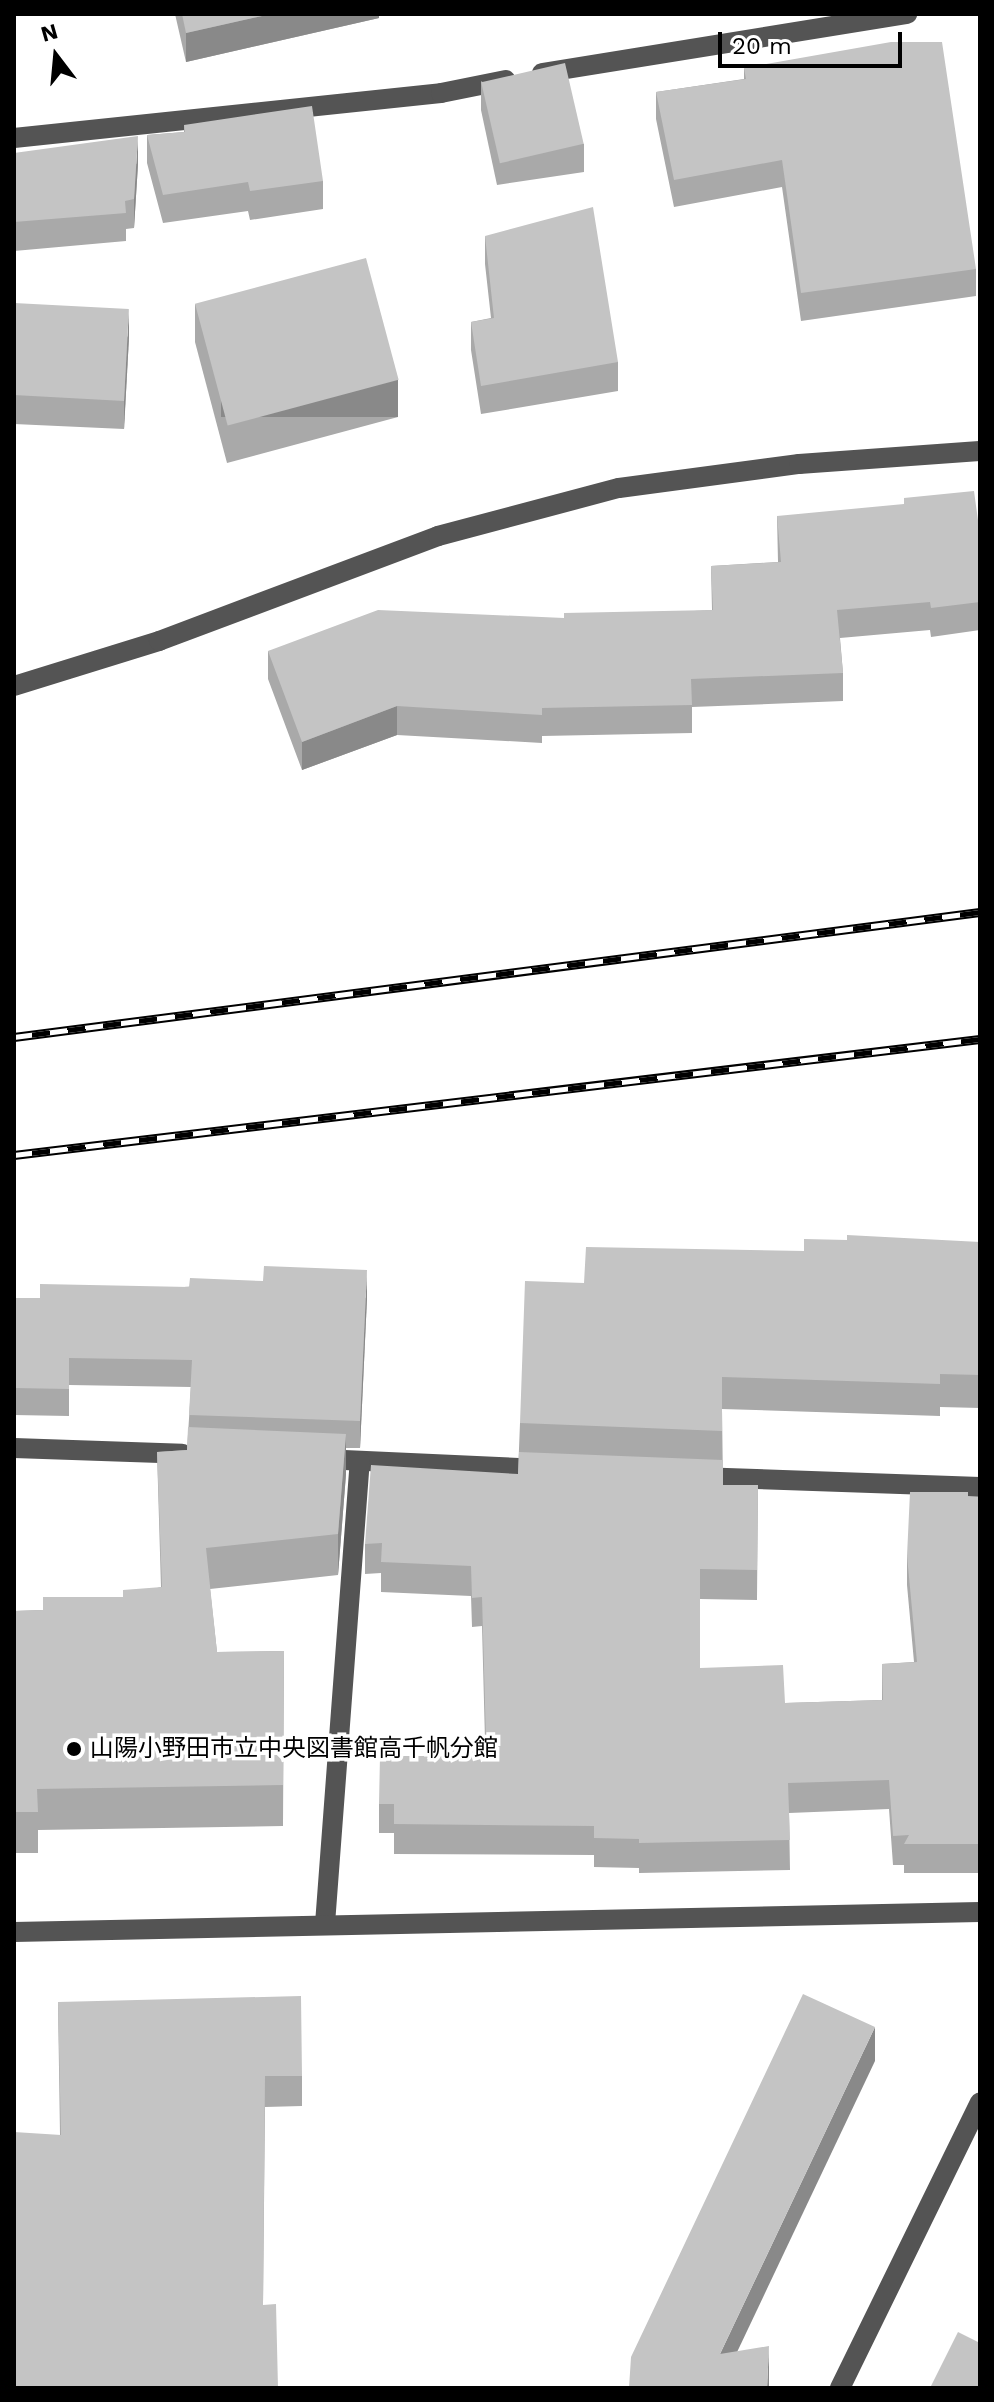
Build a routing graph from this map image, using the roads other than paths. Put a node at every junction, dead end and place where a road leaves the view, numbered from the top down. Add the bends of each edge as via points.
1 (907, 14) edge
2 (14, 138) edge
3 (980, 451) edge
4 (14, 686) edge
5 (14, 1448) edge
6 (203, 1455) edge
7 (297, 1458) edge
8 (360, 1461) junction
9 (563, 1470) edge
10 (672, 1475) edge
11 (980, 1487) edge
12 (980, 1912) edge
13 (325, 1924) junction
14 (14, 1932) edge
15 (980, 2102) edge
16 (840, 2388) edge

1 - 2 street via 441,93
3 - 4 street via 799,464 619,488 438,536 159,641
5 - 6 street
7 - 8 street
8 - 9 street
8 - 13 street
10 - 11 street
12 - 13 street
13 - 14 street
15 - 16 street

